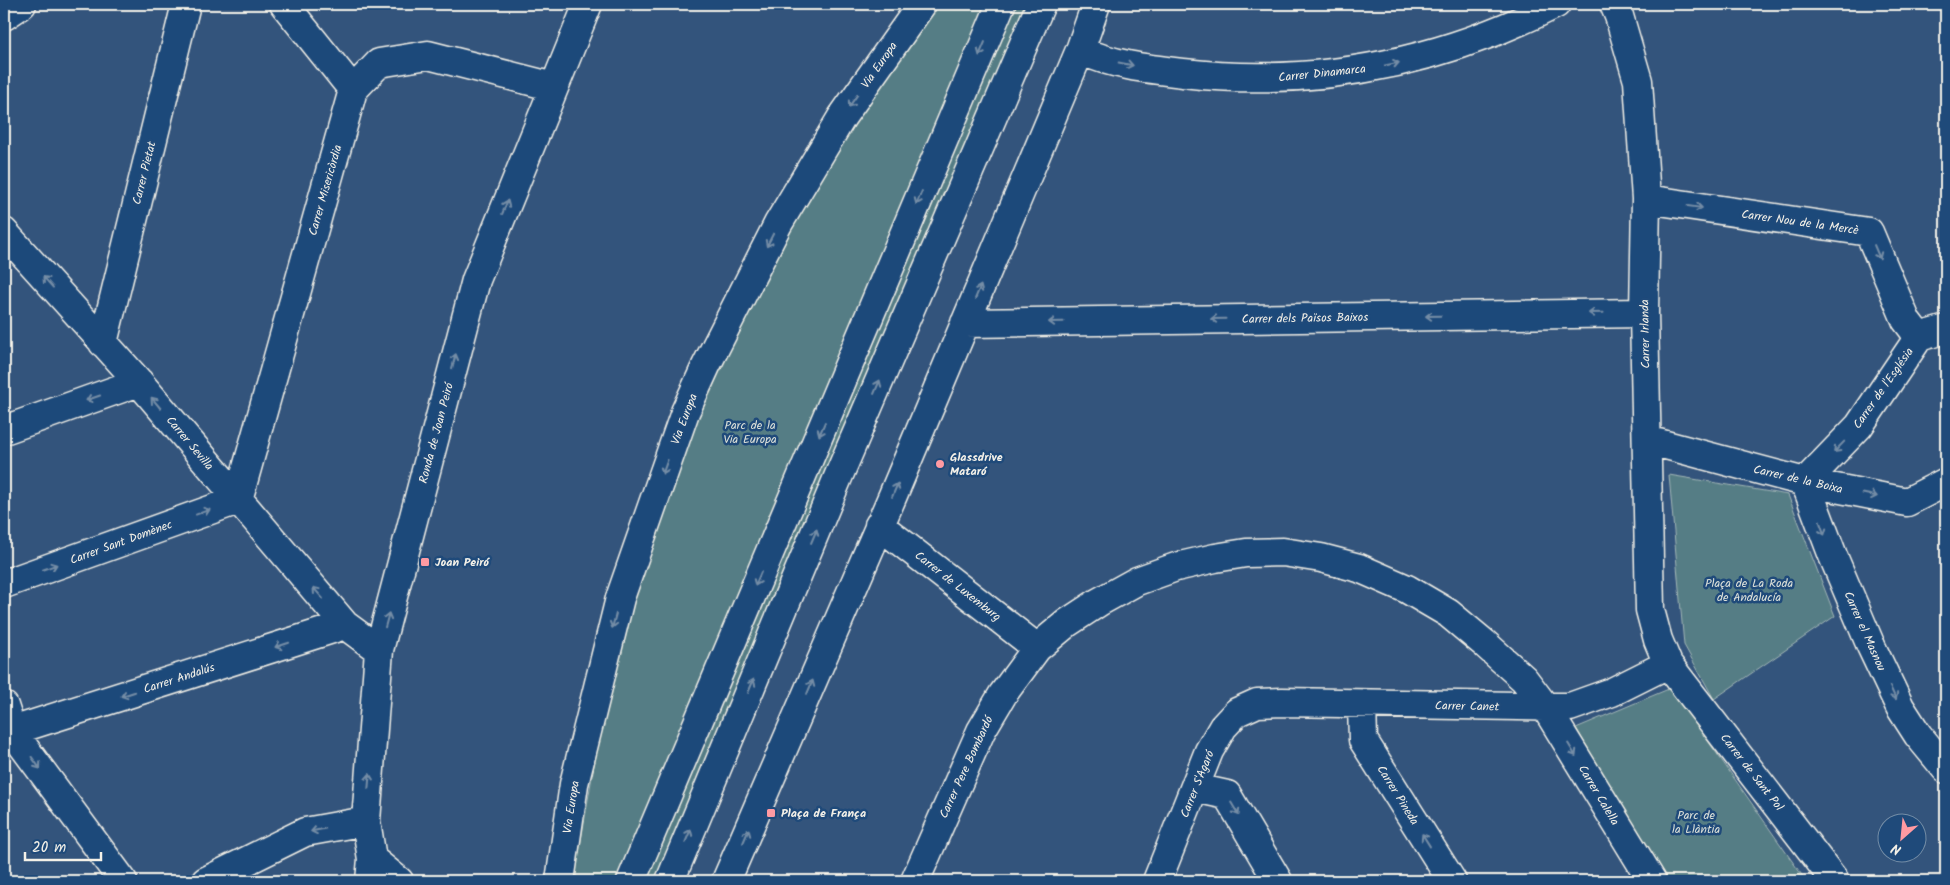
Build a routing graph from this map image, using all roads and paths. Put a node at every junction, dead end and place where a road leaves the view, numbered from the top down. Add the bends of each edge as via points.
1 (22, 4) edge
2 (186, 4) edge
3 (284, 4) edge
4 (588, 4) edge
5 (922, 4) edge
6 (1001, 4) edge
7 (1041, 4) edge
8 (1096, 4) edge
9 (1556, 4) edge
10 (1614, 4) edge
11 (4, 16) edge
12 (1080, 50) junction
13 (554, 87) junction
14 (353, 90) junction
15 (1646, 199) junction
16 (4, 232) edge
17 (1644, 313) junction
18 (965, 323) junction
19 (1946, 329) edge
20 (1919, 337) junction
21 (103, 343) junction
22 (139, 382) junction
23 (4, 430) edge
24 (1647, 440) junction
25 (1805, 482) junction
26 (1946, 482) edge
27 (238, 500) junction
28 (879, 524) junction
29 (4, 584) edge
30 (346, 625) junction
31 (1037, 648) junction
32 (379, 650) junction
33 (1668, 664) junction
34 (1256, 703) joint
35 (1362, 704) junction
36 (1546, 708) junction
37 (8, 719) edge
38 (1946, 769) edge
39 (1195, 788) junction
40 (366, 821) junction
41 (371, 870) edge
42 (123, 881) edge
43 (206, 881) edge
44 (399, 881) edge
45 (560, 881) edge
46 (631, 881) edge
47 (670, 881) edge
48 (726, 881) edge
49 (915, 881) edge
50 (1157, 881) edge
51 (1278, 881) edge
52 (1452, 881) edge
53 (1652, 881) edge
54 (1835, 881) edge

1 - 11 street
2 - 21 street, Carrer Pietat
3 - 14 street
4 - 13 street, Ronda de Joan Peiró
5 -> 45 street, Via Europa via 842,117 778,224 689,404 620,598 574,784
6 -> 46 street
47 -> 7 street
8 - 12 street
12 -> 9 street, Carrer Dinamarca via 1106,61 1204,75 1264,78 1352,72 1418,58 1483,38
10 - 15 street, Carrer Irlanda via 1638,81
18 -> 12 street
13 - 14 street, Carrer Misericòrdia via 428,55 379,63
32 -> 13 street, Ronda de Joan Peiró via 476,280
14 - 27 street, Carrer Misericòrdia
15 - 17 street, Carrer Irlanda
15 -> 20 street, Carrer Nou de la Mercè via 1869,232 1906,320
21 -> 16 street, Carrer Sevilla
17 -> 18 street, Carrer dels Països Baixos
17 - 24 street, Carrer Irlanda
28 -> 18 street
19 - 20 street
20 -> 25 street, Carrer de l'Església via 1859,426
21 - 22 street, Carrer Sevilla
22 -> 23 street
27 -> 22 street, Carrer Sevilla
24 - 25 street, Carrer de la Boixa
24 - 33 street, Carrer Irlanda via 1650,610
25 -> 26 street, Carrer de la Boixa via 1908,502
25 -> 38 street, Carrer el Masnou via 1832,556 1900,707
29 -> 27 street, Carrer Sant Domènec
30 -> 27 street, Carrer Sevilla
28 - 31 street, Carrer de Luxemburg
48 -> 28 street
30 - 32 street, Carrer Sevilla
30 -> 37 street, Carrer Andalús
31 - 36 street, Carrer Pere Bombardó via 1067,622 1137,581 1176,566 1215,558 1283,552 1359,568 1448,613 1524,679
31 - 49 street, Carrer Pere Bombardó via 1003,694 981,732
40 -> 32 street, Ronda de Joan Peiró
33 - 36 street, Carrer Canet via 1612,692 1570,708
33 - 54 street, Carrer de Sant Pol
34 - 35 street, Carrer Canet
34 - 39 street, Carrer S'Agaró via 1237,712 1223,726
35 - 36 street, Carrer Canet
52 -> 35 street, Carrer Pineda via 1363,740
36 -> 53 street, Carrer Calella
37 -> 42 street
39 - 50 street, Carrer S'Agaró
39 -> 51 street via 1227,795
40 - 41 street, Ronda de Joan Peiró
40 -> 43 street via 305,832
41 - 44 street

